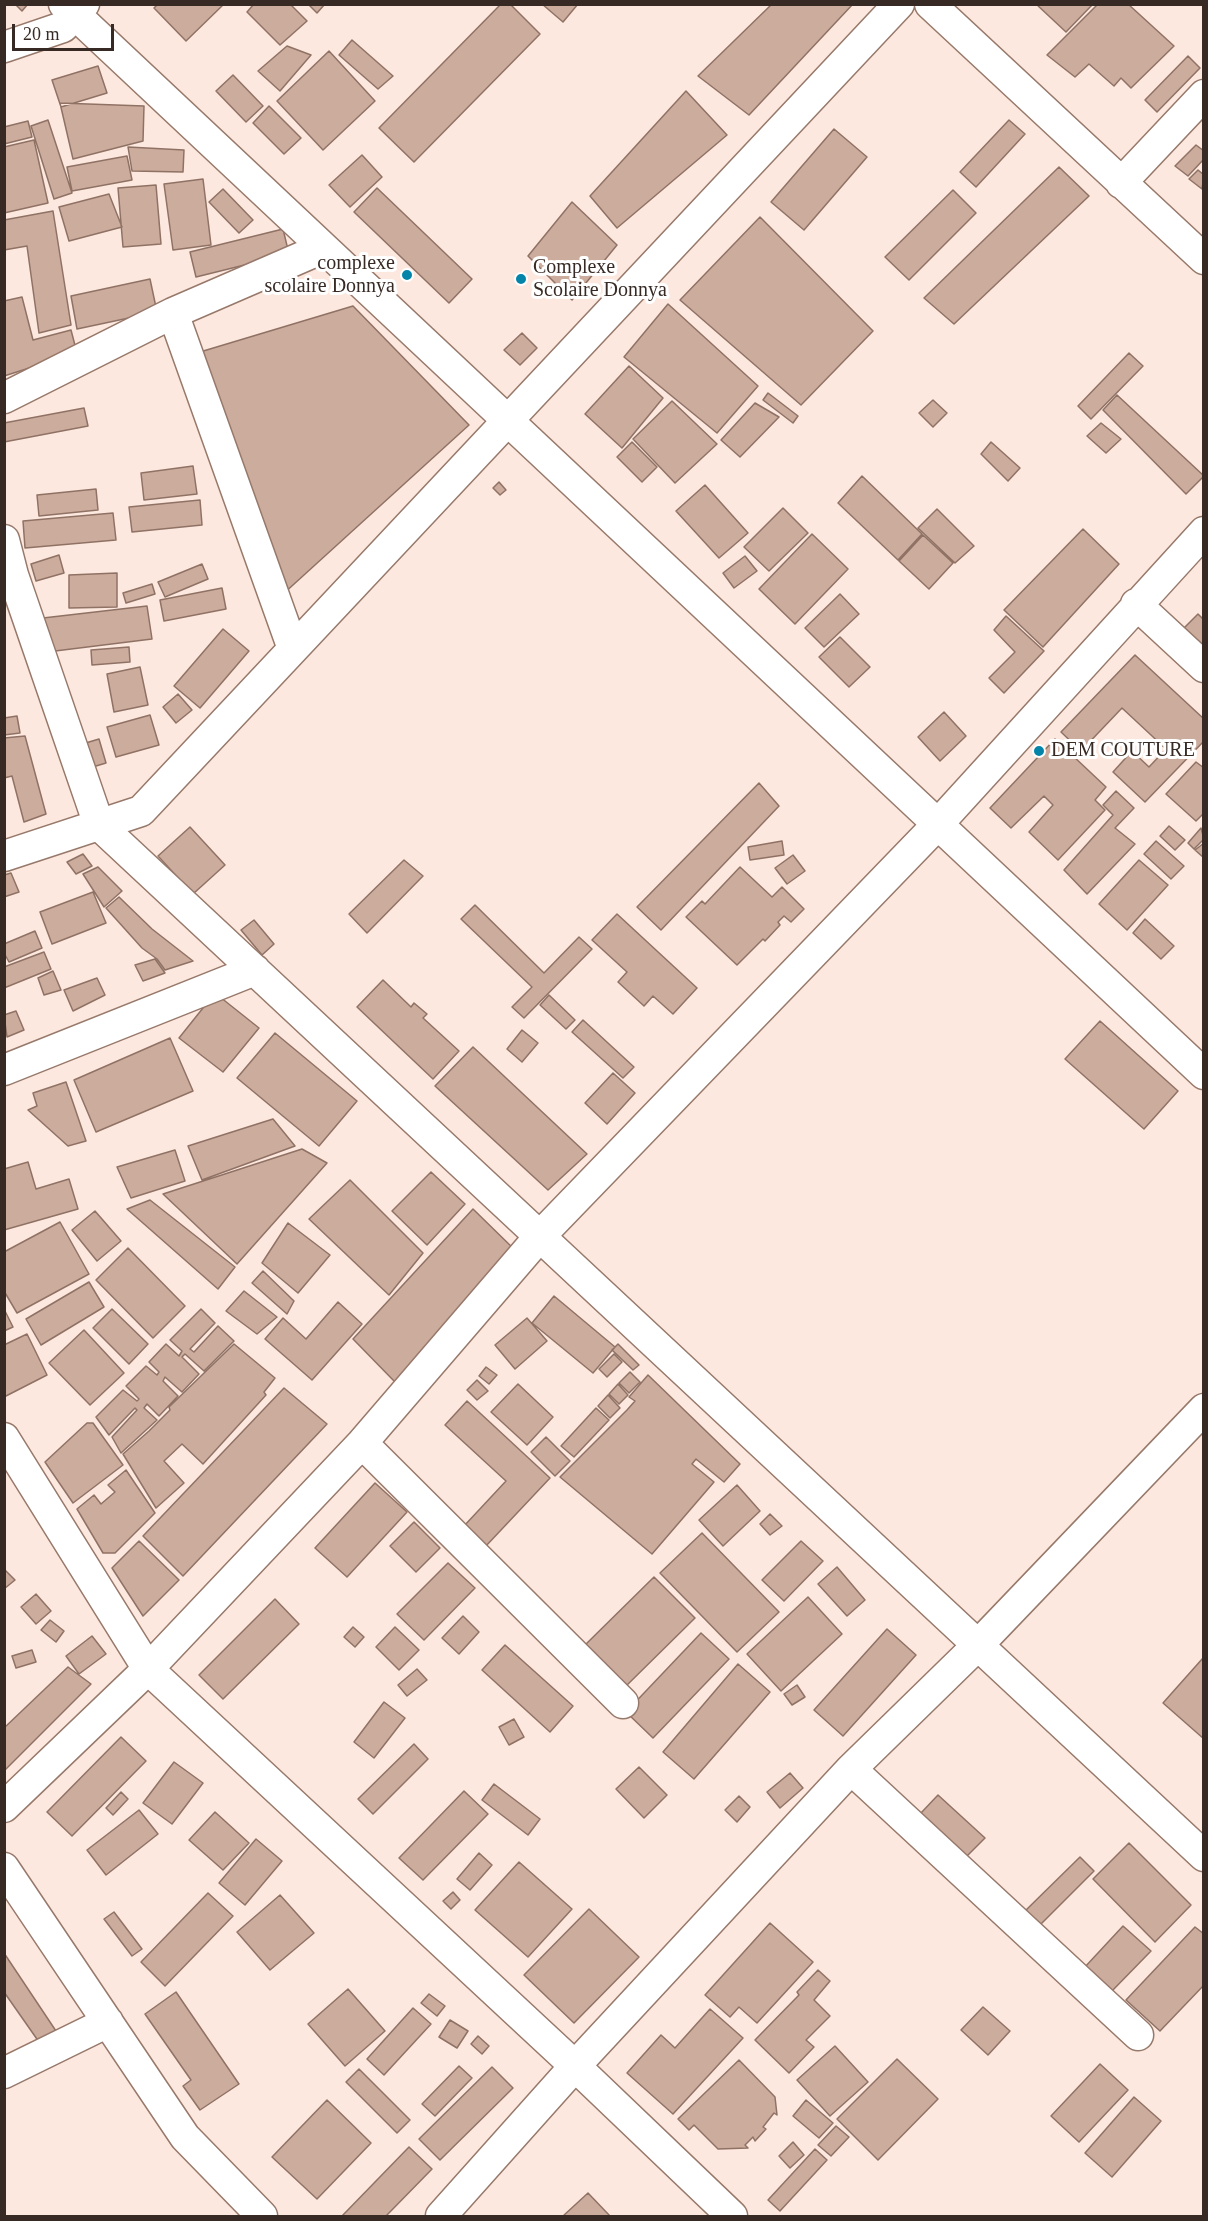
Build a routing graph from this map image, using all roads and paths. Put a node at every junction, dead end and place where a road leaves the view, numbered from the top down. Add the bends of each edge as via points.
1 (899, 4) edge
2 (930, 4) edge
3 (74, 8) edge
4 (4, 47) edge
5 (1203, 95) edge
6 (1122, 183) junction
7 (323, 248) junction
8 (1203, 259) edge
9 (173, 313) junction
10 (4, 398) edge
11 (508, 421) junction
12 (1203, 532) edge
13 (4, 540) edge
14 (9, 576) edge
15 (1137, 604) junction
16 (293, 649) junction
17 (1203, 667) edge
18 (938, 824) junction
19 (99, 825) junction
20 (4, 856) edge
21 (255, 970) junction
22 (4, 1070) edge
23 (1203, 1074) edge
24 (540, 1236) junction
25 (1203, 1409) edge
26 (4, 1438) edge
27 (362, 1443) junction
28 (978, 1645) junction
29 (148, 1669) junction
30 (623, 1703) dead end
31 (851, 1769) junction
32 (4, 1807) edge
33 (1203, 1856) edge
34 (8, 1879) edge
35 (108, 2022) junction
36 (1138, 2035) dead end
37 (575, 2066) junction
38 (4, 2073) edge
39 (262, 2217) edge
40 (441, 2217) edge
41 (732, 2217) edge

1 - 11 street
2 - 6 street
3 - 4 street via 63,27
3 - 7 street
5 - 6 street
6 - 8 street
7 - 9 street
7 - 11 street
9 - 10 street
9 - 16 street
11 - 16 street
11 - 18 street
12 - 15 street
13 - 14 street
14 - 19 street
15 - 17 street
15 - 18 street
16 - 19 street via 141,812
18 - 23 street
18 - 24 street
19 - 20 street
19 - 21 street
21 - 22 street
21 - 24 street
24 - 27 street
24 - 28 street
25 - 28 street
26 - 29 street
27 - 29 street
27 - 30 street
28 - 31 street
28 - 33 street
29 - 32 street
29 - 37 street
31 - 36 street
31 - 37 street
34 - 35 street
35 - 38 street
35 - 39 street via 185,2137
37 - 40 street
37 - 41 street

